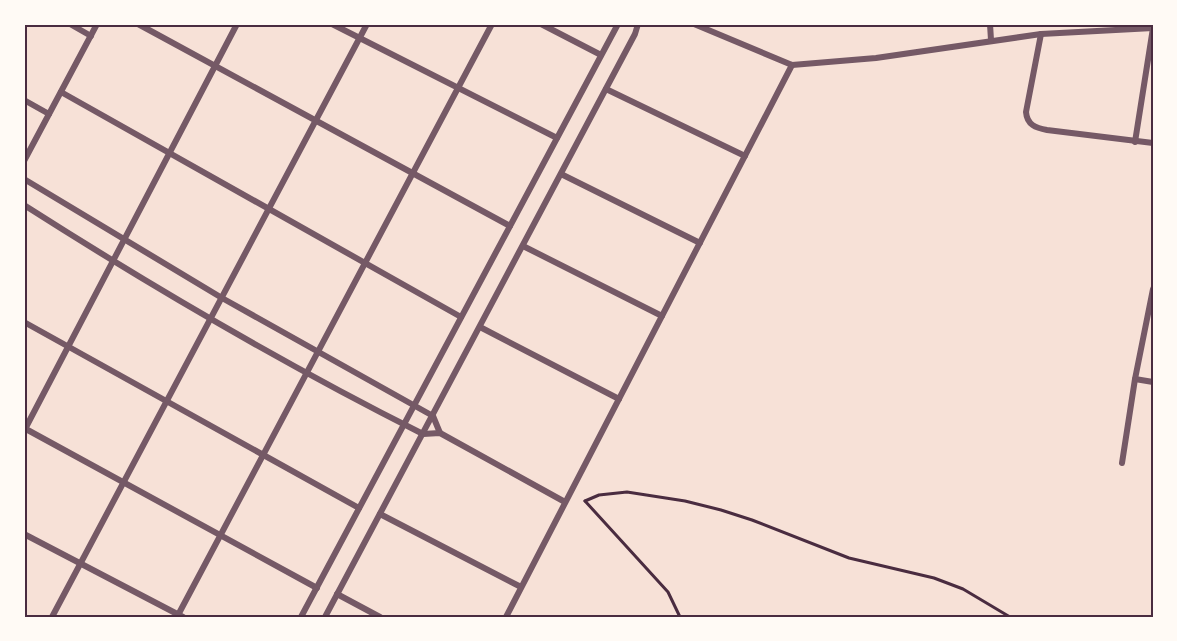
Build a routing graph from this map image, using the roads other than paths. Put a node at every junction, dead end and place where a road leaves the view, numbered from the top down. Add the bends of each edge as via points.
1 (70, 24) edge
2 (97, 24) edge
3 (138, 24) edge
4 (237, 24) edge
5 (332, 24) edge
6 (367, 24) edge
7 (492, 24) edge
8 (541, 24) edge
9 (618, 24) edge
10 (639, 24) edge
11 (694, 24) edge
12 (990, 24) edge
13 (1151, 24) edge
14 (1153, 28) edge
15 (1041, 34) junction
16 (91, 36) junction
17 (360, 38) junction
18 (991, 40) junction
19 (601, 54) junction
20 (792, 65) junction
21 (215, 66) junction
22 (458, 88) junction
23 (606, 89) junction
24 (61, 92) junction
25 (24, 100) edge
26 (49, 114) junction
27 (316, 121) junction
28 (557, 138) junction
29 (1136, 142) junction
30 (1153, 143) edge
31 (169, 153) junction
32 (745, 156) junction
33 (24, 161) edge
34 (413, 174) junction
35 (561, 174) junction
36 (24, 179) edge
37 (24, 204) edge
38 (269, 209) junction
39 (510, 226) junction
40 (124, 240) junction
41 (700, 243) junction
42 (523, 246) junction
43 (113, 261) junction
44 (365, 263) junction
45 (1153, 289) edge
46 (222, 298) junction
47 (662, 316) junction
48 (461, 317) junction
49 (210, 320) junction
50 (24, 322) edge
51 (480, 327) junction
52 (68, 347) junction
53 (318, 353) junction
54 (306, 374) junction
55 (1135, 379) junction
56 (1153, 382) edge
57 (619, 399) junction
58 (167, 402) junction
59 (414, 406) junction
60 (433, 416) junction
61 (404, 424) junction
62 (24, 429) edge
63 (440, 433) junction
64 (423, 434) junction
65 (263, 455) junction
66 (1122, 463) dead end
67 (124, 483) junction
68 (565, 502) junction
69 (359, 508) junction
70 (380, 514) junction
71 (24, 534) edge
72 (220, 535) junction
73 (81, 564) junction
74 (521, 587) junction
75 (317, 588) junction
76 (337, 594) junction
77 (179, 616) edge
78 (52, 617) edge
79 (302, 617) edge
80 (325, 617) edge
81 (380, 617) edge
82 (506, 617) edge

1 - 16 street
2 - 16 street
3 - 21 street
4 - 21 street
5 - 17 street
6 - 17 street
7 - 22 street
8 - 19 street
9 - 19 street
10 - 23 street
11 - 20 street
12 - 18 street
13 - 14 street
14 - 15 street
14 - 29 street
15 - 18 street
15 - 29 street via 1026,120 1036,128
16 - 24 street
17 - 22 street
17 - 27 street
18 - 20 street via 876,58
19 - 28 street
20 - 32 street
21 - 27 street
21 - 31 street
22 - 28 street
22 - 34 street
23 - 32 street
23 - 35 street
24 - 26 street
24 - 31 street
25 - 26 street
26 - 33 street
27 - 34 street
27 - 38 street
28 - 39 street
29 - 30 street
31 - 38 street
31 - 40 street
32 - 41 street
34 - 39 street
34 - 44 street
35 - 41 street
35 - 42 street
36 - 40 street
37 - 43 street
38 - 44 street
38 - 46 street
39 - 48 street
40 - 43 street
40 - 46 street
41 - 47 street
42 - 47 street
42 - 51 street
43 - 49 street
43 - 52 street
44 - 48 street
44 - 53 street
45 - 55 street
46 - 49 street
46 - 53 street
47 - 57 street
48 - 59 street
49 - 54 street
49 - 58 street
50 - 52 street
51 - 57 street
51 - 60 street
52 - 58 street
52 - 62 street
53 - 54 street
53 - 59 street
54 - 61 street
54 - 65 street
55 - 56 street
55 - 66 street
57 - 68 street
58 - 65 street
58 - 67 street
59 - 60 street
59 - 61 street
60 - 63 street
60 - 64 street
61 - 64 street
61 - 69 street
62 - 67 street
63 - 64 street
63 - 68 street
64 - 70 street
65 - 69 street
65 - 72 street
67 - 72 street
67 - 73 street
68 - 74 street
69 - 75 street
70 - 74 street
70 - 76 street
71 - 73 street
72 - 75 street
72 - 77 street
73 - 77 street
73 - 78 street
74 - 82 street
75 - 79 street
76 - 80 street
76 - 81 street

